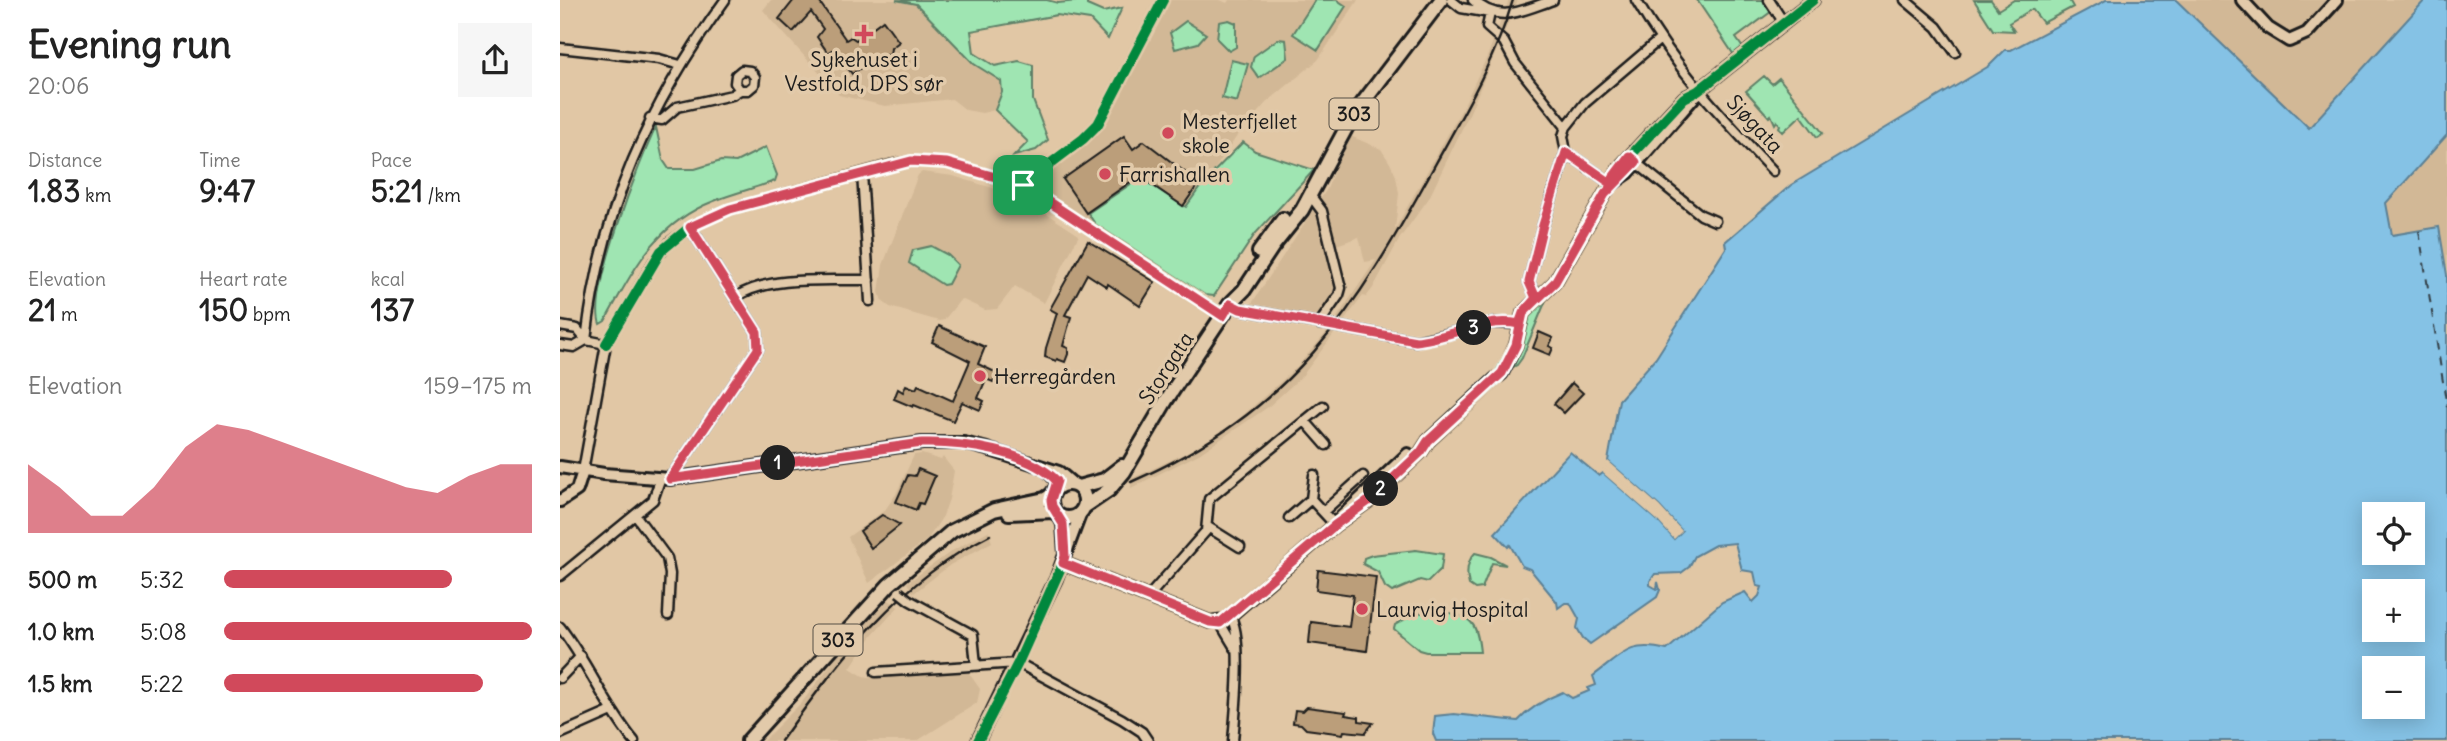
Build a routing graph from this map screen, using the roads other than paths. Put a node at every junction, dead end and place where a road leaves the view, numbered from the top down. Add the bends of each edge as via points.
1 (725, 0) edge
2 (1163, 0) edge
3 (1441, 0) edge
4 (1451, 0) edge
5 (1473, 0) edge
6 (1553, 0) edge
7 (1636, 0) edge
8 (1769, 0) edge
9 (1905, 0) edge
10 (2242, 0) edge
11 (2337, 0) edge
12 (1807, 2) edge
13 (1490, 13) junction
14 (1784, 23) junction
15 (1659, 40) junction
16 (1411, 43) junction
17 (560, 48) edge
18 (1955, 52) dead end
19 (680, 65) junction
20 (740, 90) dead end
21 (1698, 91) junction
22 (650, 118) junction
23 (1566, 127) junction
24 (1566, 152) junction
25 (1633, 159) junction
26 (1773, 171) dead end
27 (862, 173) junction
28 (1612, 184) junction
29 (1023, 185) junction
30 (1310, 195) junction
31 (1715, 221) dead end
32 (690, 227) junction
33 (869, 280) junction
34 (736, 297) junction
35 (1536, 298) junction
36 (870, 301) dead end
37 (1230, 304) junction
38 (1223, 316) junction
39 (1320, 324) junction
40 (1519, 324) junction
41 (560, 326) edge
42 (586, 340) junction
43 (606, 344) junction
44 (560, 345) edge
45 (1323, 406) dead end
46 (1305, 421) junction
47 (1326, 445) dead end
48 (1135, 453) junction
49 (560, 467) edge
50 (1046, 469) junction
51 (583, 471) junction
52 (1314, 475) dead end
53 (1363, 476) dead end
54 (665, 479) junction
55 (1076, 486) junction
56 (1054, 491) junction
57 (1311, 499) junction
58 (560, 501) edge
59 (1083, 510) junction
60 (1323, 512) junction
61 (1057, 514) junction
62 (636, 516) junction
63 (1290, 518) dead end
64 (1335, 525) junction
65 (1208, 527) junction
66 (1240, 548) dead end
67 (924, 554) junction
68 (1064, 559) junction
69 (560, 576) edge
70 (898, 590) dead end
71 (1149, 596) junction
72 (668, 615) dead end
73 (1230, 616) junction
74 (1220, 623) junction
75 (560, 627) edge
76 (1236, 648) junction
77 (581, 656) junction
78 (1018, 663) junction
79 (976, 665) junction
80 (876, 672) dead end
81 (560, 678) edge
82 (612, 712) junction
83 (560, 734) edge
84 (634, 741) edge
85 (746, 741) edge
86 (978, 741) edge
87 (1148, 741) edge
88 (1233, 741) edge

1 - 19 street
2 - 29 street via 1098,124
3 - 16 main road, Storgata / 303
4 - 13 street via 1461,8
4 - 16 main road, Storgata / 303
5 - 13 street
6 - 13 street
7 - 15 street, Sjøgata
8 - 14 street
9 - 18 street via 1937,27
10 - 11 main road via 2288,41 2307,33
12 - 14 main road
13 - 23 street via 1488,27
14 - 21 main road
15 - 21 street, Sjøgata
15 - 23 street via 1585,103
16 - 30 main road, Storgata / 303 via 1352,117
17 - 19 street
19 - 22 street
20 - 22 street via 677,107 662,120
21 - 25 main road via 1684,98
21 - 26 street, Sjøgata
22 - 42 street via 604,239
23 - 24 street
24 - 28 street
24 - 35 street via 1529,282
25 - 28 main road via 1614,176
25 - 31 street via 1701,215
27 - 29 street via 926,160
27 - 32 street via 730,209
27 - 33 street
28 - 35 main road via 1555,282
29 - 38 street
30 - 37 main road, Storgata / 303 via 1272,233 1237,285
30 - 39 street via 1322,211 1340,288
32 - 34 street
32 - 43 street via 661,251
33 - 34 street via 784,282 746,290
33 - 36 street
34 - 54 street via 757,332 758,349
35 - 40 main road
37 - 38 main road, Storgata / 303
37 - 39 street
38 - 48 main road, Storgata / 303
39 - 40 street via 1416,341 1493,323
40 - 64 main road via 1516,345 1502,373 1394,466
41 - 42 street via 578,329
42 - 43 street
42 - 44 street via 574,346
43 - 51 street
45 - 46 street
46 - 47 street
46 - 65 street via 1209,499
48 - 55 main road, Storgata / 303 via 1104,480
48 - 59 main road, Storgata / 303 via 1109,489
49 - 51 main road
50 - 54 main road via 964,443 912,445
50 - 55 main road via 1059,472
50 - 56 main road via 1057,481
51 - 54 main road
51 - 58 main road via 577,490
52 - 57 street
53 - 60 street
54 - 62 street
55 - 56 main road, 303 via 1062,485
55 - 59 main road via 1085,496
56 - 61 main road via 1051,500
56 - 67 main road, 303 via 1045,499 970,520
57 - 60 street
57 - 63 street
59 - 61 main road, 303 via 1071,518
59 - 68 main road
60 - 64 street
61 - 67 main road, 303 via 1016,512 996,517
61 - 68 main road via 1063,524
62 - 69 street
62 - 72 street via 667,558
64 - 73 main road
65 - 66 street
65 - 71 street
67 - 85 main road, 303 via 860,615
68 - 71 main road
68 - 78 main road
70 - 79 street, bridge via 973,635
71 - 74 main road
73 - 74 main road
73 - 76 street via 1238,636
74 - 76 street
75 - 77 street
76 - 88 street
77 - 81 street
77 - 82 street
78 - 79 street
78 - 86 main road
78 - 87 street via 1137,728
79 - 80 street
82 - 83 street
82 - 84 street

